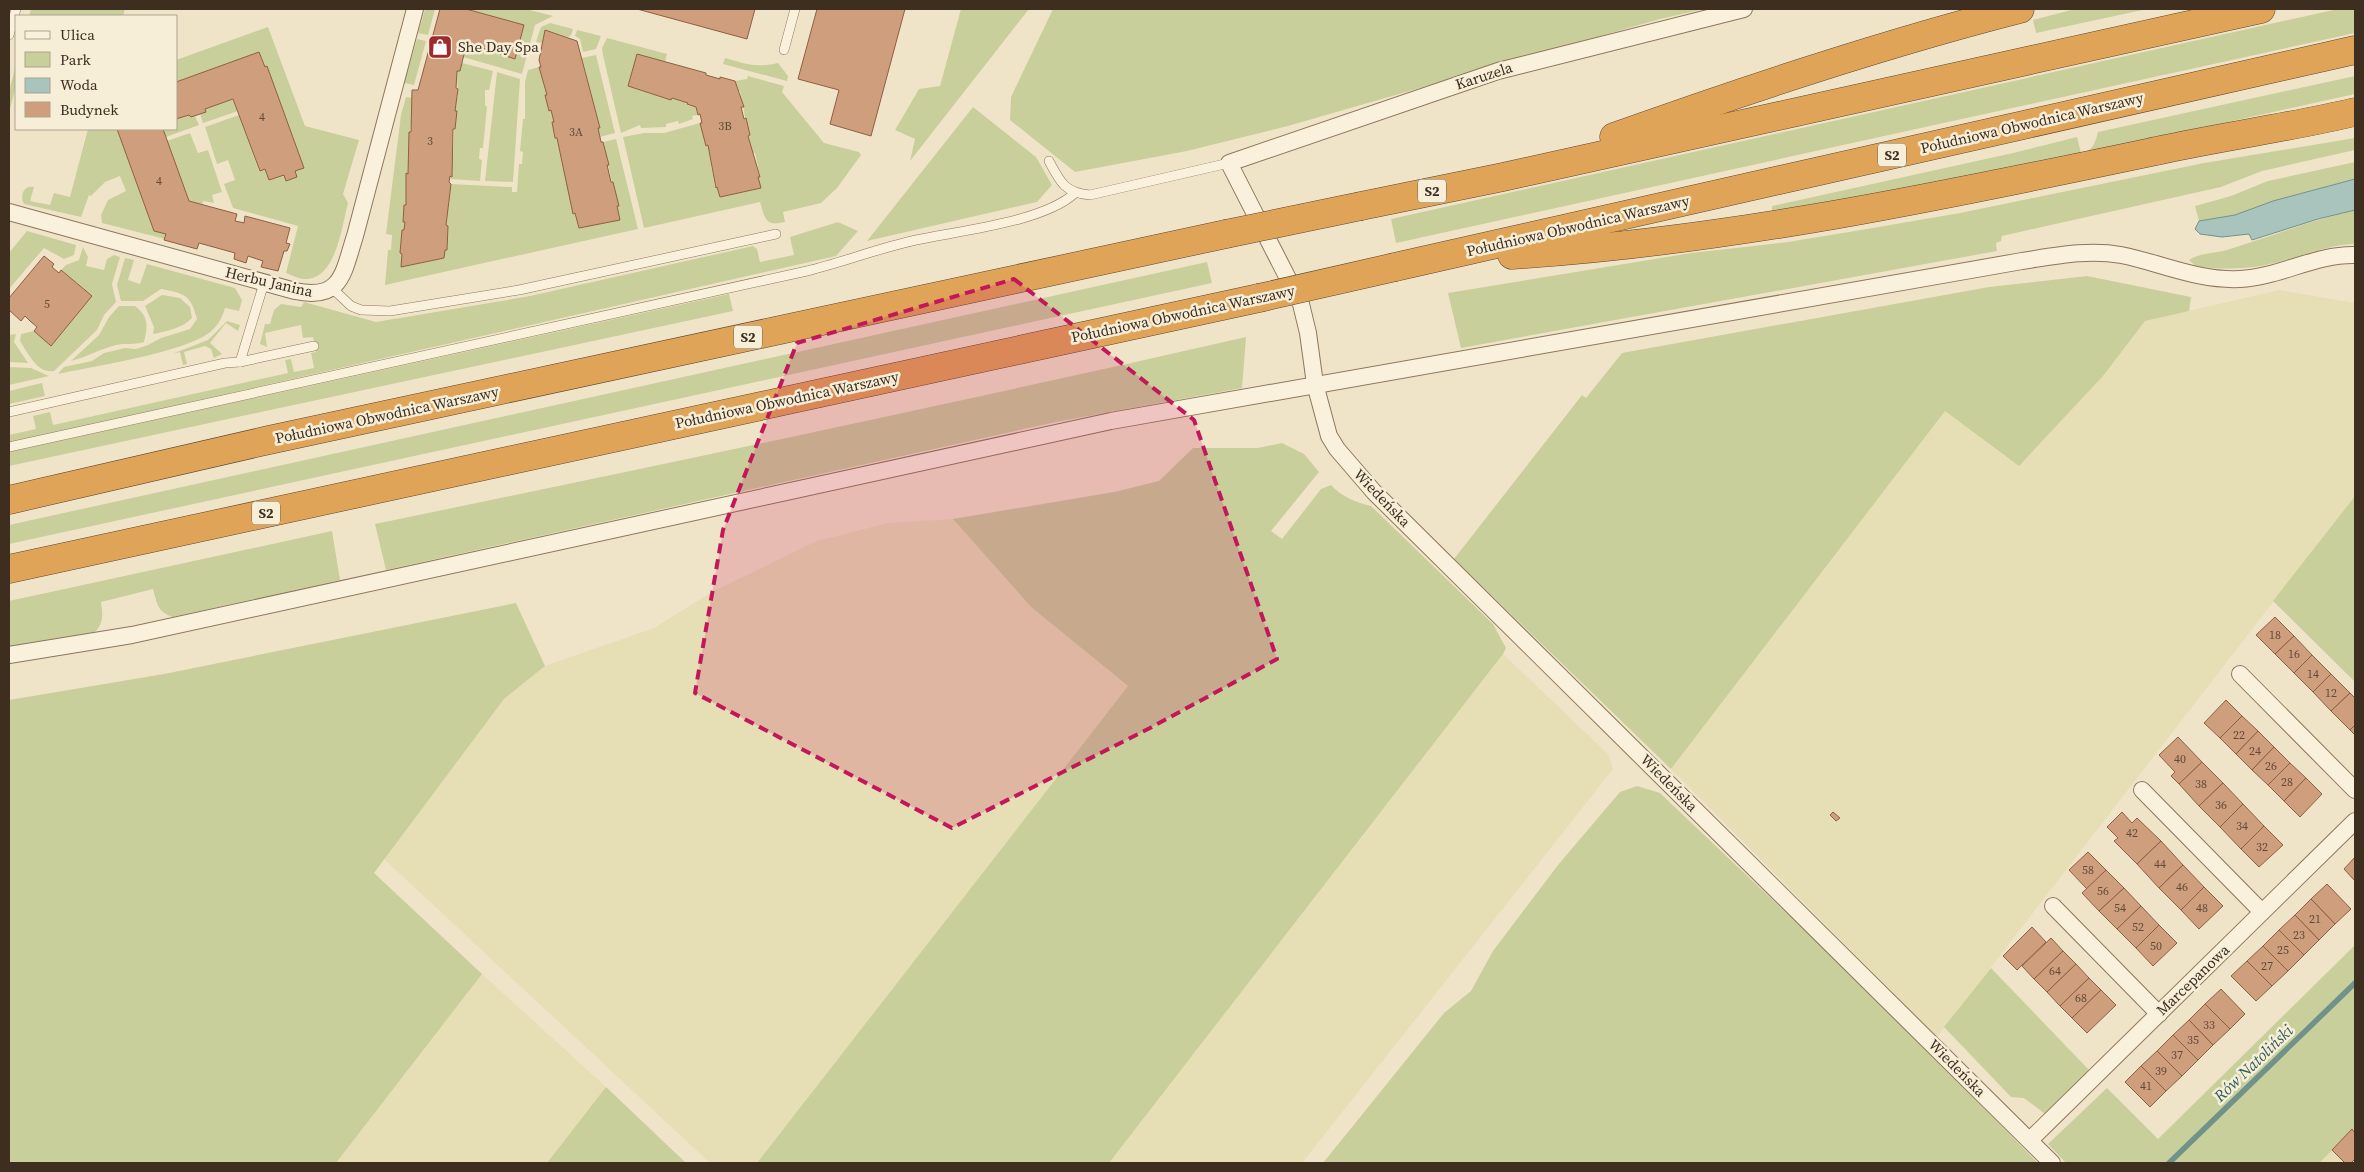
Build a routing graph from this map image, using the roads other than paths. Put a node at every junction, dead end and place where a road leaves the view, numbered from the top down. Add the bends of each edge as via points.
1 (16, 9) edge
2 (415, 9) edge
3 (795, 9) edge
4 (1744, 9) edge
5 (2020, 9) edge
6 (2261, 9) edge
7 (9, 35) edge
8 (784, 50) dead end
9 (2355, 50) edge
10 (2355, 112) edge
11 (1049, 161) dead end
12 (1229, 163) junction
13 (1504, 177) junction
14 (1075, 193) junction
15 (9, 212) edge
16 (776, 234) dead end
17 (2355, 255) edge
18 (1428, 260) junction
19 (264, 283) junction
20 (333, 289) junction
21 (314, 346) dead end
22 (240, 362) junction
23 (1315, 384) junction
24 (9, 412) edge
25 (9, 447) edge
26 (9, 500) edge
27 (9, 569) edge
28 (9, 655) edge
29 (2240, 674) dead end
30 (2142, 790) dead end
31 (2355, 790) edge
32 (2355, 821) edge
33 (2053, 906) dead end
34 (2262, 912) junction
35 (2158, 1014) junction
36 (2030, 1140) junction
37 (2052, 1163) edge

1 - 7 lane
2 - 20 street, Herbu Janina via 354,236 343,273
3 - 8 lane
4 - 12 street, Karuzela via 1498,71
5 - 13 highway via 1936,30 1758,86
6 - 13 highway, Południowa Obwodnica Warszawy / S2
9 - 18 highway, Południowa Obwodnica Warszawy / S2
10 - 18 highway via 2021,180 1766,226 1598,250
11 - 14 lane via 1058,178
12 - 14 lane via 1090,195
12 - 23 street, Wiedeńska via 1301,304
13 - 26 highway, Południowa Obwodnica Warszawy / S2, bridge via 269,440
14 - 25 lane via 1065,202 1035,214 975,230 917,240 807,271
15 - 19 street, Herbu Janina
16 - 20 lane via 519,290 390,311 361,310 351,306
17 - 23 street via 2335,257 2262,277 2233,279 2201,277 2120,255 2063,254
18 - 27 highway, Południowa Obwodnica Warszawy / S2, bridge
19 - 20 street, Herbu Janina via 308,294
19 - 22 lane
21 - 22 lane
22 - 24 lane
23 - 28 street via 1062,430 132,635
23 - 36 street, Wiedeńska via 1329,436 1374,492
29 - 31 street
30 - 34 street
32 - 34 street, Marcepanowa
33 - 35 street
34 - 35 street, Marcepanowa
35 - 36 street, Marcepanowa
36 - 37 street, Wiedeńska

